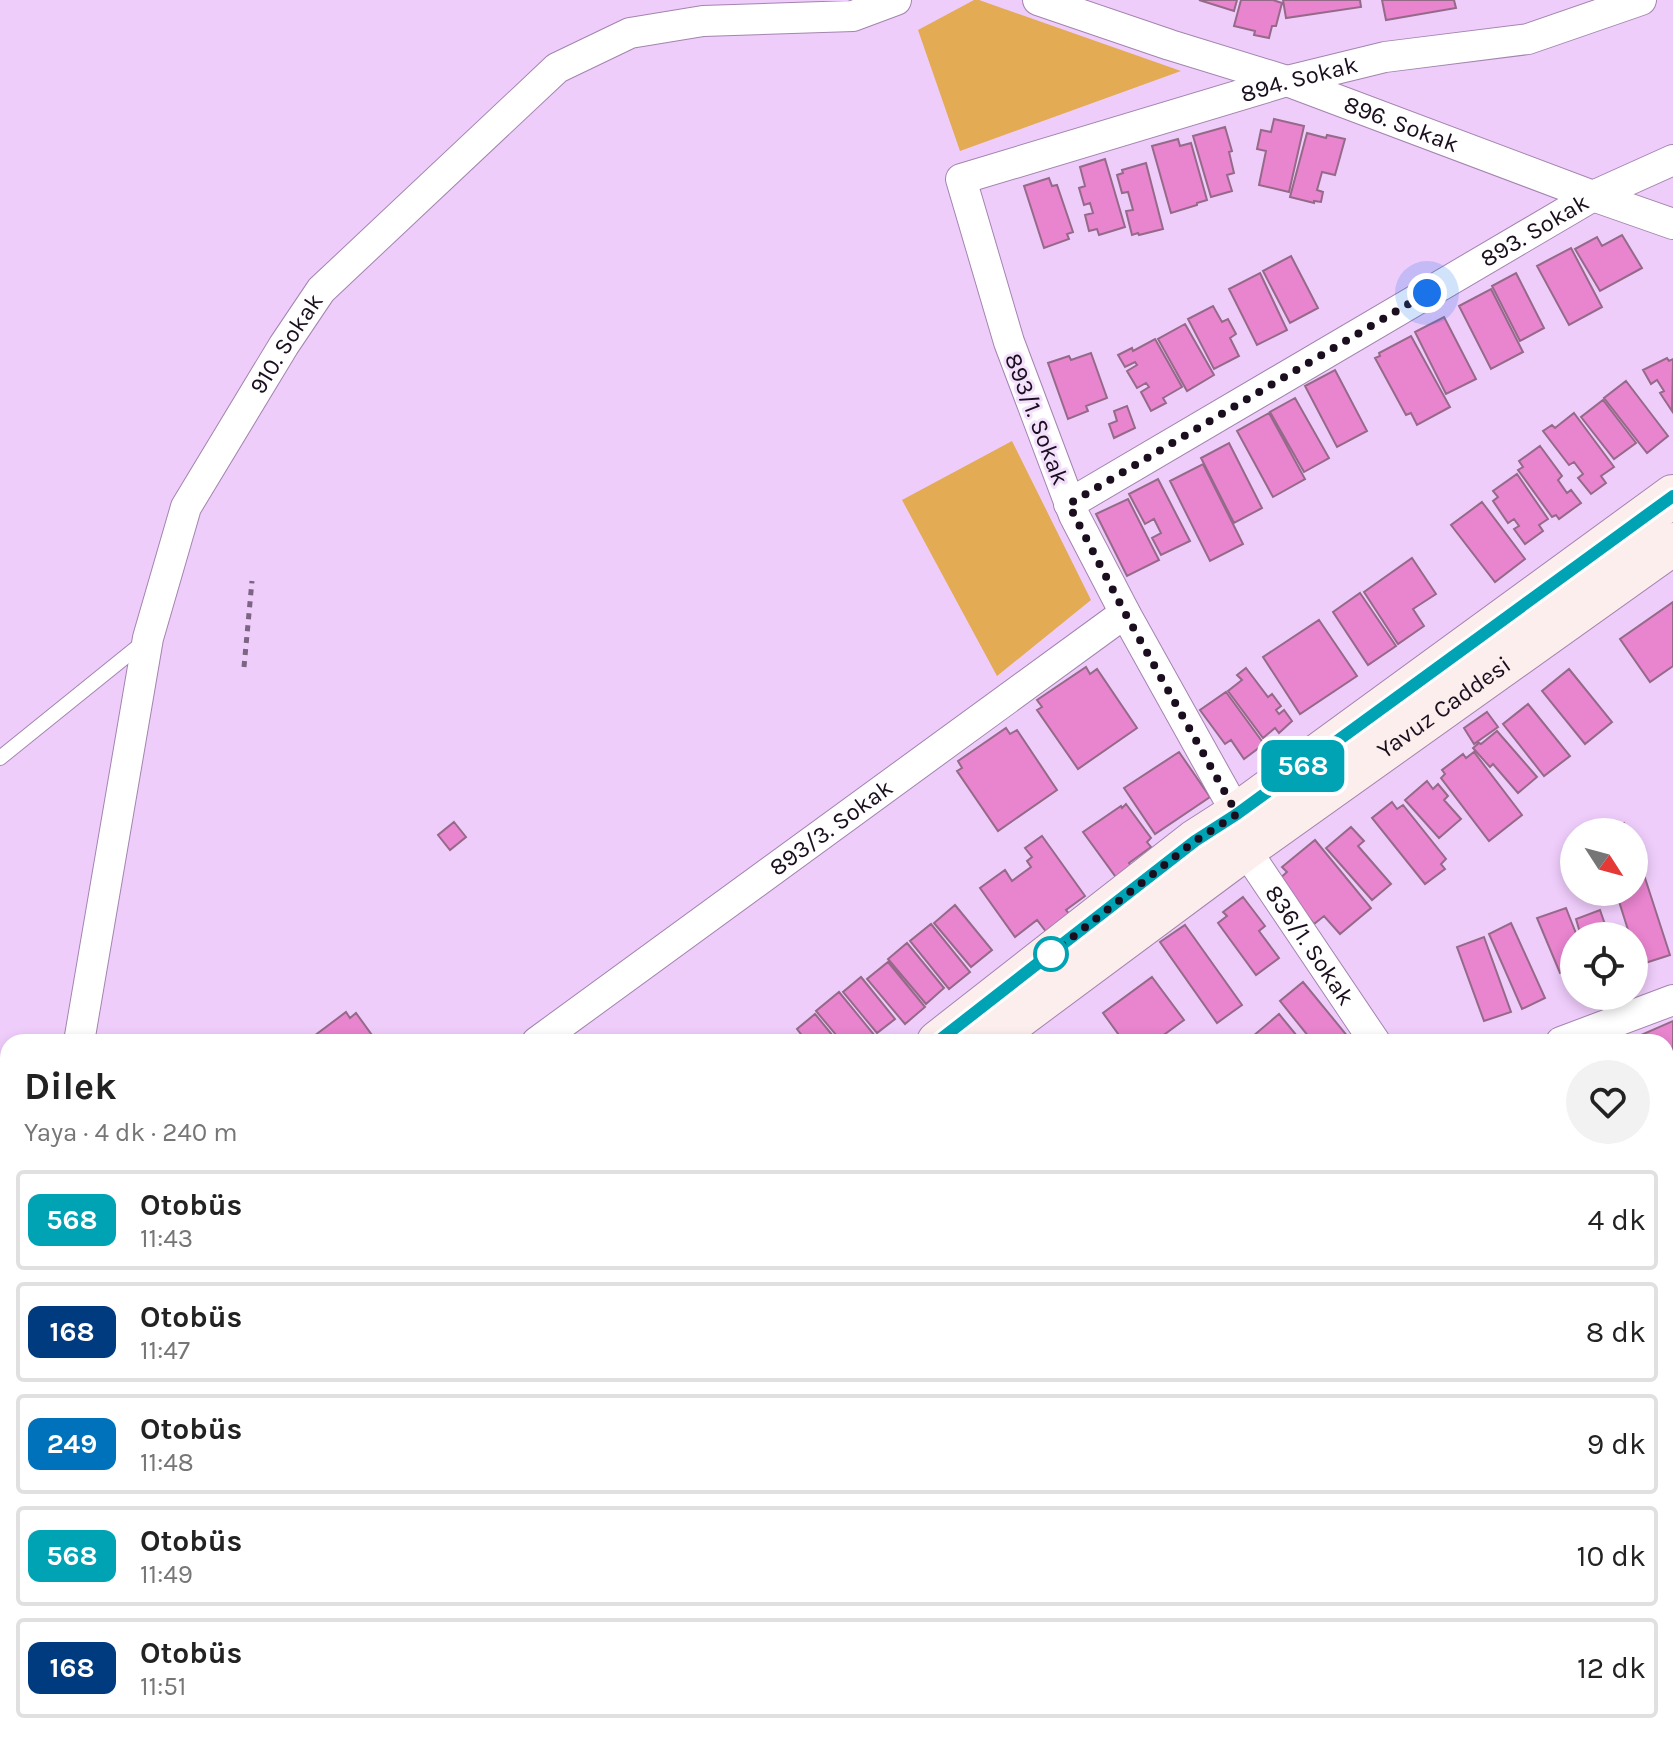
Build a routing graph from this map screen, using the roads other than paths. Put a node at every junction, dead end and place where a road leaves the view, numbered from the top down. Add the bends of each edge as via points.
1 (896, 0) edge
2 (1038, 0) edge
3 (1641, 0) edge
4 (1287, 81) junction
5 (1673, 160) edge
6 (961, 179) joint
7 (1593, 196) junction
8 (1673, 224) edge
9 (1673, 496) edge
10 (1069, 504) junction
11 (1673, 544) edge
12 (1125, 613) junction
13 (148, 638) junction
14 (0, 758) edge
15 (1241, 831) junction
16 (1673, 1000) edge
17 (1027, 1024) edge
18 (78, 1034) edge
19 (548, 1034) edge
20 (948, 1034) edge
21 (1004, 1034) edge
22 (1370, 1034) edge
23 (1582, 1034) edge

1 - 13 street, 910. Sokak via 853,16 703,21 630,33 557,68 321,290 186,507
2 - 4 street, 896. Sokak
3 - 4 street, 894. Sokak via 1528,39 1385,57
4 - 6 street, 894. Sokak
4 - 7 street, 896. Sokak
5 - 7 street, 893. Sokak
6 - 10 street, 893/1. Sokak via 1009,342
7 - 8 street, 896. Sokak
7 - 10 street, 893. Sokak
9 - 15 main road, Yavuz Caddesi
10 - 12 street, 893/1. Sokak
11 - 15 main road, Yavuz Caddesi
12 - 15 street, 893/1. Sokak
12 - 19 street, 893/3. Sokak
13 - 14 lane
13 - 18 street, 910. Sokak
15 - 17 main road, Yavuz Caddesi
15 - 20 main road, Yavuz Caddesi via 1195,841
15 - 22 street, 836/1. Sokak
16 - 23 street
17 - 21 main road, Yavuz Caddesi

